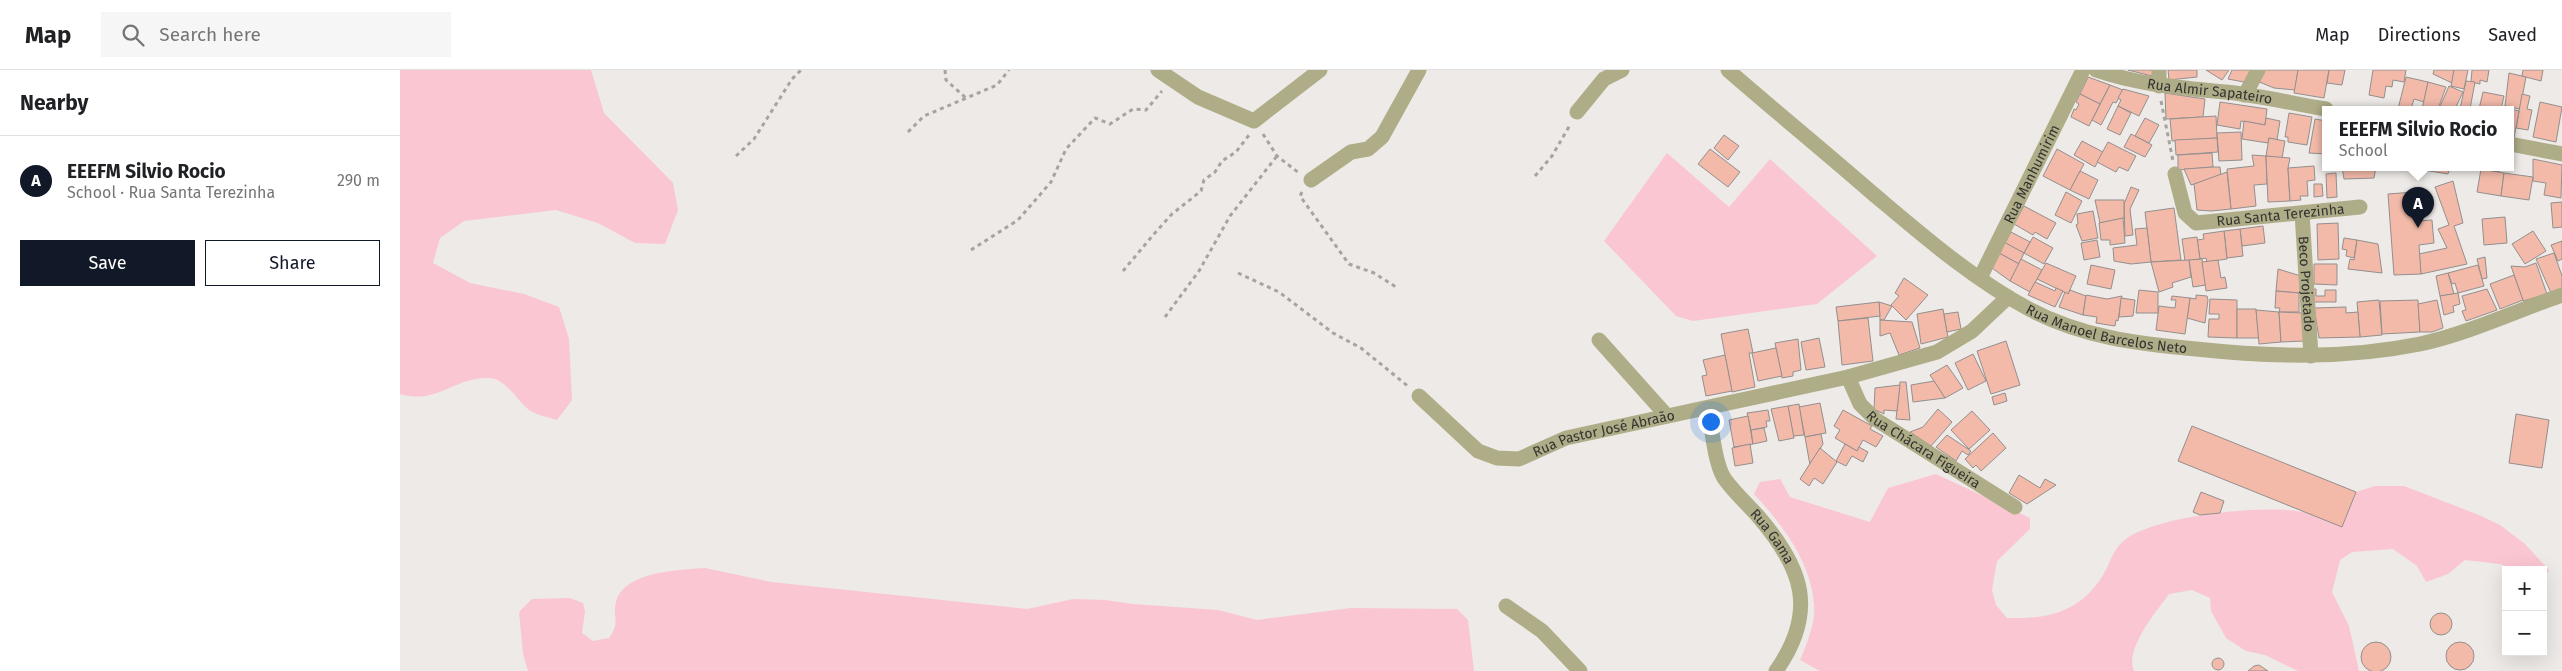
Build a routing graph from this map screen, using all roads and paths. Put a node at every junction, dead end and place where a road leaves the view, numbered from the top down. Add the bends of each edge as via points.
1 (801, 70) edge
2 (945, 70) edge
3 (1009, 70) edge
4 (1158, 70) edge
5 (1320, 70) edge
6 (1419, 70) edge
7 (1622, 70) edge
8 (2083, 70) edge
9 (2096, 70) edge
10 (2159, 70) edge
11 (2258, 70) edge
12 (1735, 72) edge
13 (1172, 80) junction
14 (2158, 86) junction
15 (2245, 95) junction
16 (967, 99) junction
17 (2322, 108) edge
18 (1577, 112) joint
19 (1256, 123) junction
20 (908, 132) dead end
21 (2514, 145) edge
22 (2562, 154) edge
23 (736, 156) dead end
24 (1278, 156) junction
25 (2175, 174) joint
26 (1535, 176) dead end
27 (1311, 180) junction
28 (2360, 207) dead end
29 (2302, 213) junction
30 (971, 250) dead end
31 (1123, 271) dead end
32 (1238, 273) dead end
33 (1980, 278) junction
34 (1396, 287) dead end
35 (2562, 295) edge
36 (2008, 297) junction
37 (1165, 317) dead end
38 (1599, 340) dead end
39 (2311, 356) junction
40 (1848, 377) junction
41 (1419, 396) joint
42 (1708, 408) junction
43 (1667, 416) junction
44 (2014, 507) dead end
45 (1506, 606) dead end
46 (1779, 668) edge
47 (1580, 671) edge

1 - 23 path via 792,78 754,139
2 - 16 path via 946,80
3 - 16 path via 996,86
4 - 13 street
5 - 19 street
6 - 27 street via 1382,137 1368,148 1351,152
7 - 18 street via 1604,80
8 - 33 street, Rua Manhumirim
9 - 14 street, Rua Almir Sapateiro
10 - 14 street
11 - 15 street
12 - 33 street, Rua Manoel Barcelos Neto via 1929,241
13 - 19 street via 1198,97
13 - 30 path via 1146,110 1133,109 1110,124 1095,118 1066,150 1051,182 1018,220
14 - 15 street, Rua Almir Sapateiro
14 - 25 path
15 - 17 street, Rua Almir Sapateiro
16 - 20 path via 924,116
18 - 26 path via 1552,156
19 - 24 path
19 - 31 path via 1236,152 1204,180 1201,191 1172,214
21 - 22 street
24 - 27 path
24 - 37 path via 1230,216 1199,271
25 - 29 street, Rua Santa Terezinha via 2185,213 2192,221 2201,223
27 - 34 path via 1300,196 1350,264 1374,273
28 - 29 street, Rua Santa Terezinha
29 - 39 street, Beco Projetado
32 - 41 path via 1279,292 1333,333 1361,348
33 - 36 street, Rua Manoel Barcelos Neto
35 - 39 street, Rua Manoel Barcelos Neto via 2429,342
36 - 39 street, Rua Manoel Barcelos Neto via 2052,320 2118,340 2262,356
36 - 40 street, Rua Pastor José Abraão via 1954,344 1937,352
38 - 43 street
40 - 42 street, Rua Pastor José Abraão
40 - 44 street, Rua Chácara Figueira via 1860,404 1875,419
41 - 43 street, Rua Pastor José Abraão via 1478,451 1507,460 1531,455 1566,438
42 - 43 street, Rua Pastor José Abraão
42 - 46 street, Rua Gama via 1723,476 1775,539 1800,590 1799,627
45 - 47 street via 1542,631

